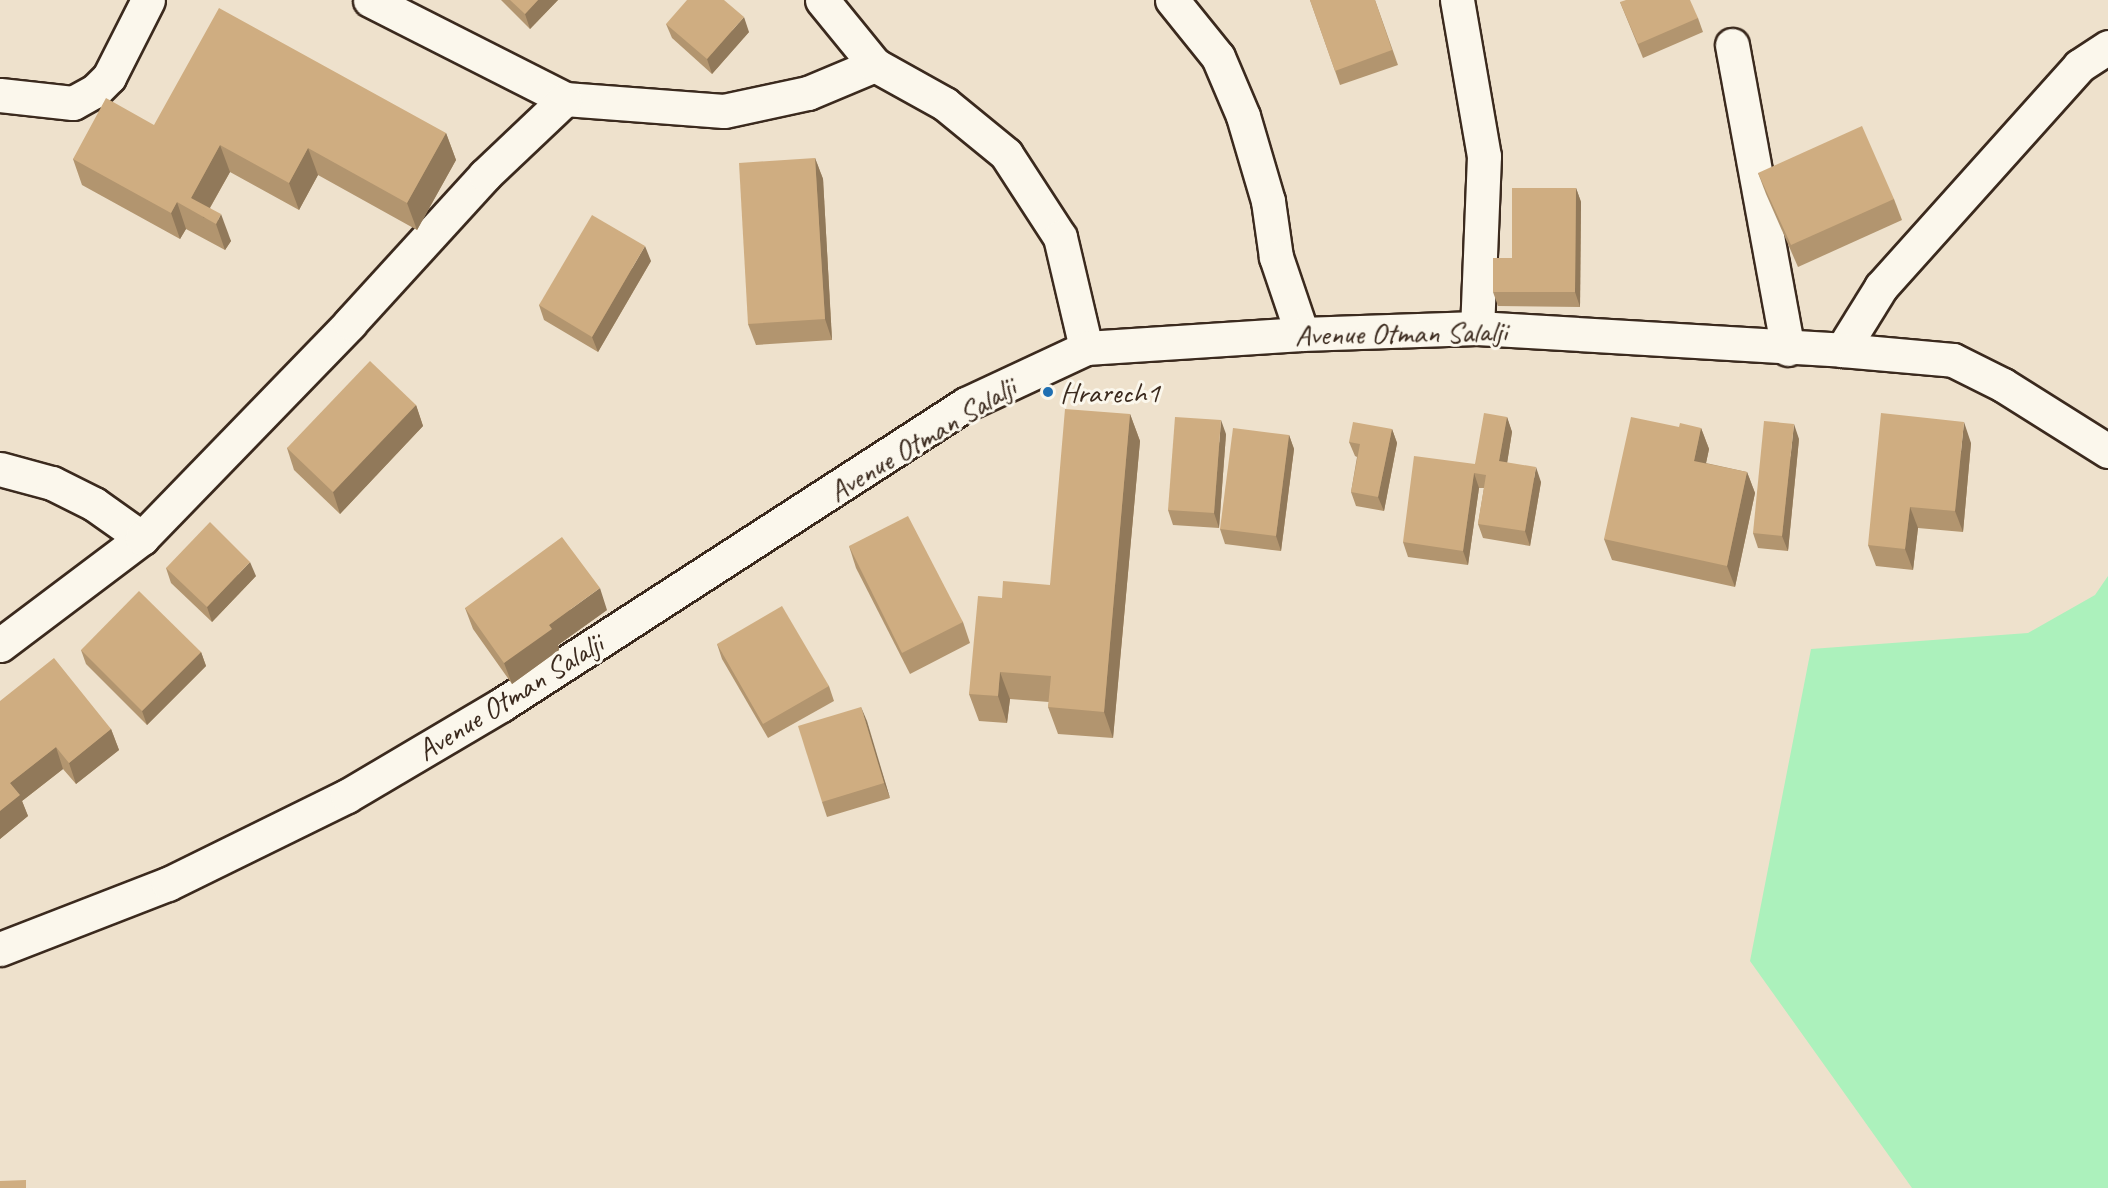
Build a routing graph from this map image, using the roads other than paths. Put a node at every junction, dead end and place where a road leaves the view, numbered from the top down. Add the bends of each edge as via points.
1 (148, 0) edge
2 (370, 0) edge
3 (822, 0) edge
4 (1172, 0) edge
5 (1458, 0) edge
6 (1732, 45) dead end
7 (2108, 46) edge
8 (875, 65) junction
9 (0, 94) edge
10 (565, 99) junction
11 (1477, 328) junction
12 (1302, 334) junction
13 (1086, 348) junction
14 (1788, 349) junction
15 (1842, 350) junction
16 (2108, 451) edge
17 (0, 469) edge
18 (142, 538) junction
19 (0, 645) edge
20 (0, 949) edge

1 - 9 street via 109,77 95,91 73,103
2 - 10 street
3 - 8 street
4 - 12 street via 1218,57 1243,116 1268,201 1276,257
5 - 11 street via 1484,156
6 - 14 street
7 - 15 street via 2079,66 1881,287
8 - 10 street via 808,93 724,111
8 - 13 street via 945,104 1006,154 1060,237
10 - 18 street via 485,175 350,323
11 - 12 street, Avenue Otman Salalji
11 - 14 street, Avenue Otman Salalji
12 - 13 street, Avenue Otman Salalji
13 - 20 street, Avenue Otman Salalji via 966,405 501,705 347,796 168,884
14 - 15 street, Avenue Otman Salalji
15 - 16 street, Avenue Otman Salalji via 1953,360 2003,385
17 - 18 street via 63,488 94,504
18 - 19 street

